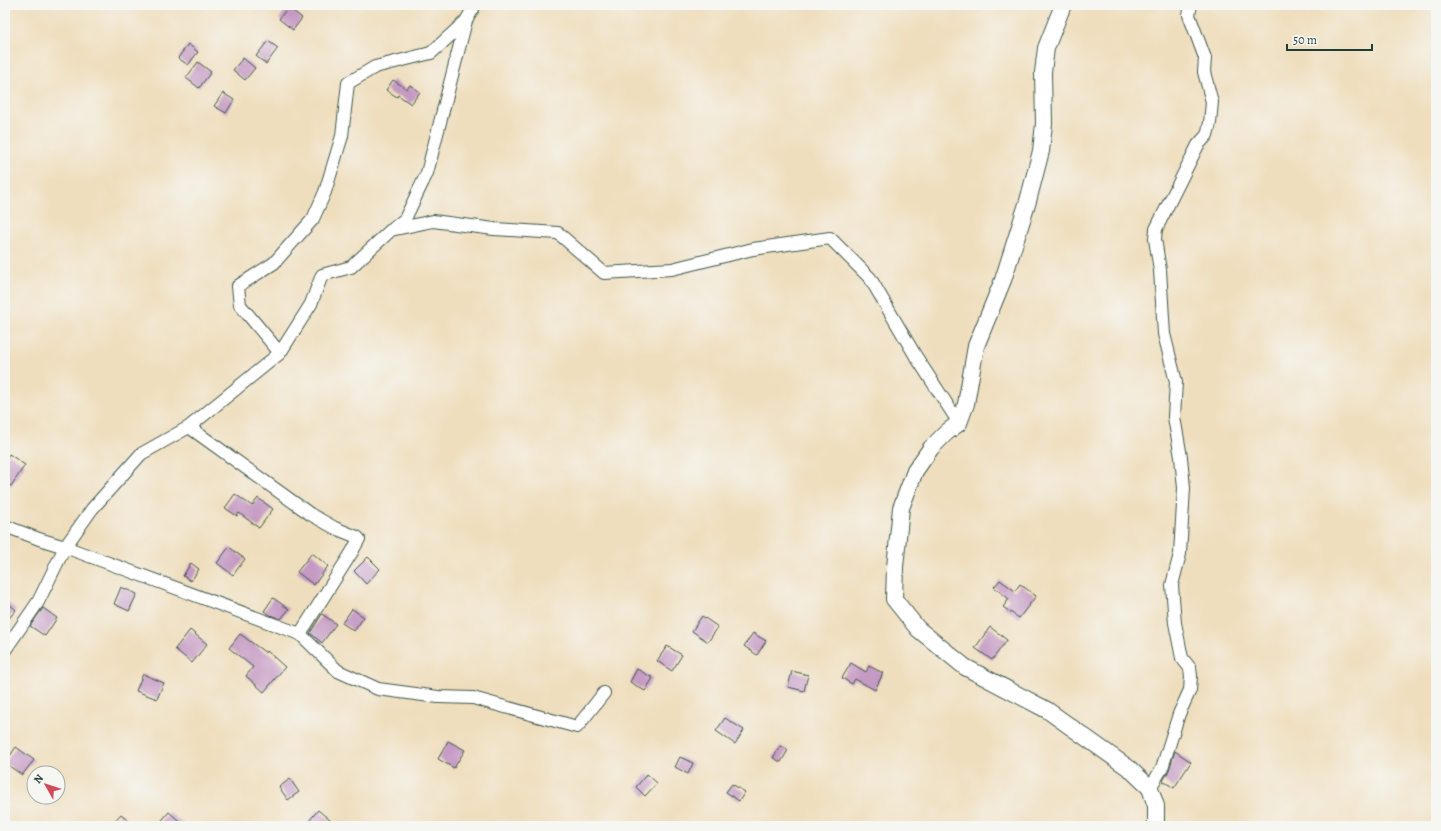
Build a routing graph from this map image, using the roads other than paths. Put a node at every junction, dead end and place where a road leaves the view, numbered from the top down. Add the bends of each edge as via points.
1 (475, 5) edge
2 (1063, 5) edge
3 (1191, 5) edge
4 (466, 21) junction
5 (391, 230) junction
6 (280, 353) junction
7 (959, 423) junction
8 (189, 427) junction
9 (5, 526) edge
10 (65, 546) junction
11 (300, 634) junction
12 (5, 650) edge
13 (604, 694) dead end
14 (1150, 788) junction
15 (1156, 826) edge

1 - 4 street
2 - 7 street via 1046,48 1041,151 1003,280 976,346 966,404
3 - 14 street via 1189,15 1205,58 1204,72 1212,102 1210,124 1207,135 1198,145 1156,229 1155,239 1160,270 1164,334 1176,382 1174,417 1184,488 1180,554 1172,585 1175,623 1182,658 1190,668 1190,690 1179,714 1162,768
4 - 5 street via 427,173 405,219
4 - 6 street via 431,53 375,67 348,83 342,136 326,192 313,219 274,264 238,286 240,305
5 - 6 street via 351,266 322,275 311,304
5 - 7 street via 434,221 494,229 558,233 604,273 672,269 753,249 830,238 870,278
6 - 8 street
7 - 14 street via 931,448 915,471 901,508 894,599 918,630 965,667 1047,710 1130,769
8 - 10 street via 141,454 92,510
8 - 11 street via 310,514 359,539
9 - 10 street
10 - 11 street
10 - 12 street via 38,602
11 - 13 street via 338,671 378,689 438,697 473,698 578,726
14 - 15 street via 1156,806

